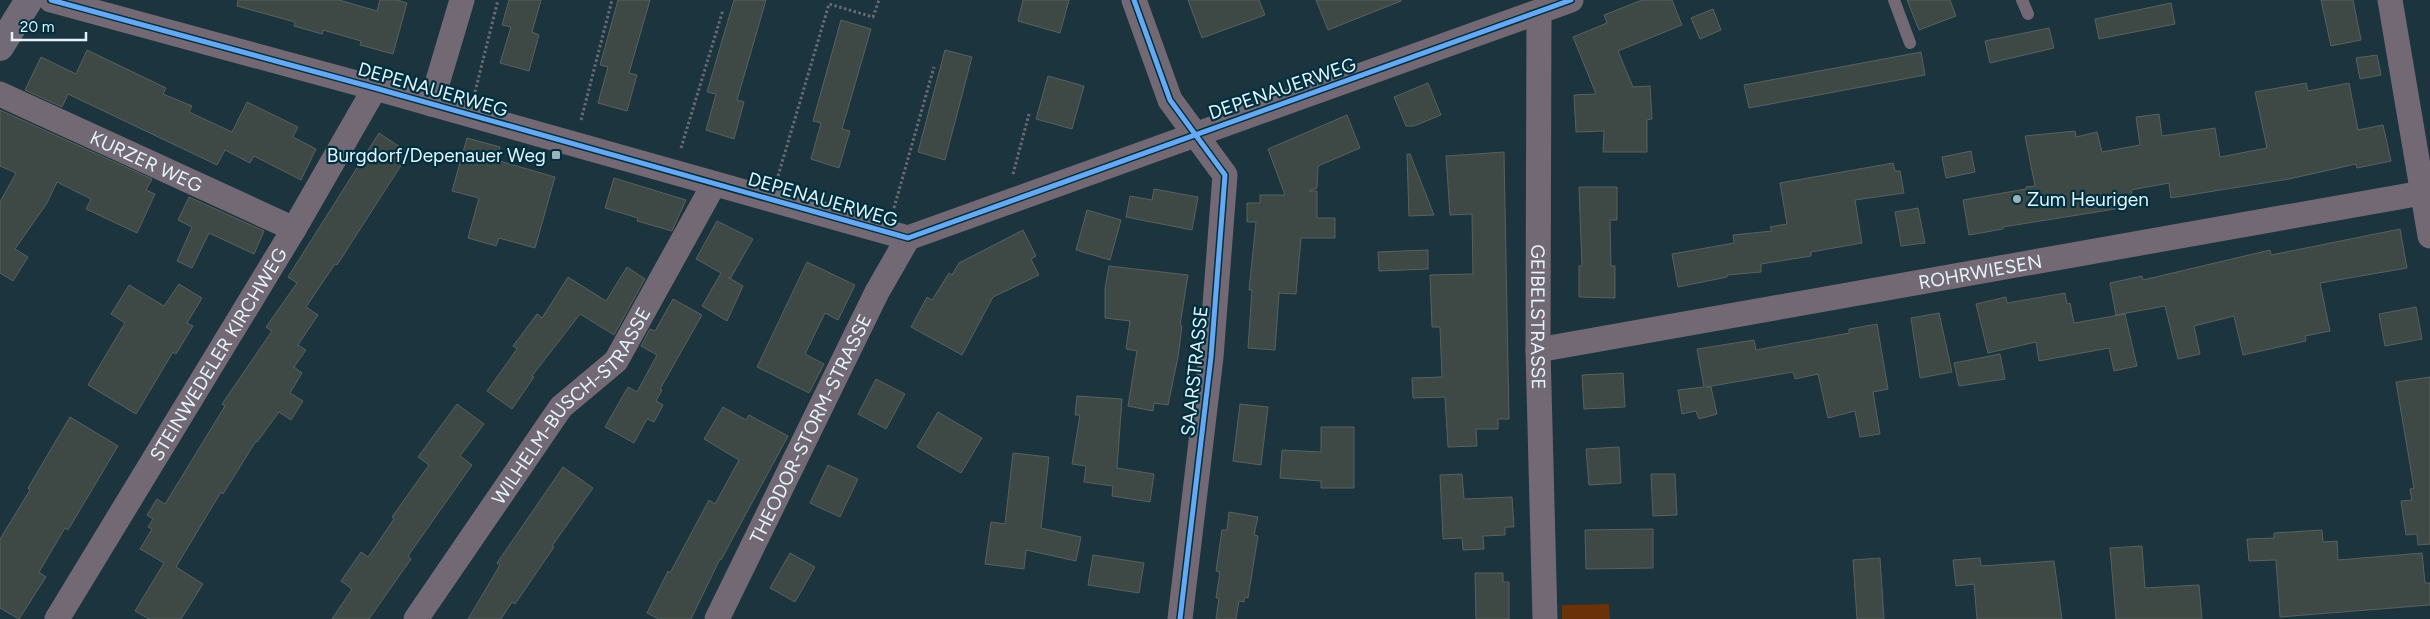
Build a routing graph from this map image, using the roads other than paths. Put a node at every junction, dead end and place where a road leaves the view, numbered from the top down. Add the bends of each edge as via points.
1 (29, 0) edge
2 (51, 0) edge
3 (462, 0) edge
4 (1134, 0) edge
5 (1571, 0) edge
6 (1894, 0) edge
7 (2022, 0) edge
8 (2390, 0) edge
9 (1539, 13) junction
10 (2028, 14) dead end
11 (1910, 43) dead end
12 (0, 47) edge
13 (375, 88) junction
14 (0, 94) edge
15 (431, 104) junction
16 (1195, 135) junction
17 (714, 184) junction
18 (2422, 193) junction
19 (294, 228) junction
20 (2429, 228) edge
21 (898, 236) junction
22 (1538, 350) junction
23 (57, 619) edge
24 (416, 619) edge
25 (716, 619) edge
26 (1180, 619) edge
27 (1545, 619) edge

1 - 12 main road
2 - 13 street, DEPENAUERWEG
3 - 15 street
4 - 16 street, SAARSTRASSE via 1170,100
5 - 9 street, DEPENAUERWEG
6 - 11 lane
7 - 10 lane
8 - 18 street
9 - 16 street, DEPENAUERWEG
9 - 22 street, GEIBELSTRASSE
13 - 15 street, DEPENAUERWEG
13 - 19 street, STEINWEDELER KIRCHWEG
14 - 19 street, KURZER WEG
15 - 17 street, DEPENAUERWEG
16 - 21 street, DEPENAUERWEG via 1005,203
16 - 26 street, SAARSTRASSE via 1225,175 1211,357
17 - 21 street, DEPENAUERWEG
17 - 24 street, WILHELM-BUSCH-STRASSE via 616,361 561,407
18 - 20 street
18 - 22 street, ROHRWIESEN
19 - 23 street, STEINWEDELER KIRCHWEG
21 - 25 street, THEODOR-STORM-STRASSE via 877,292
22 - 27 street, GEIBELSTRASSE

